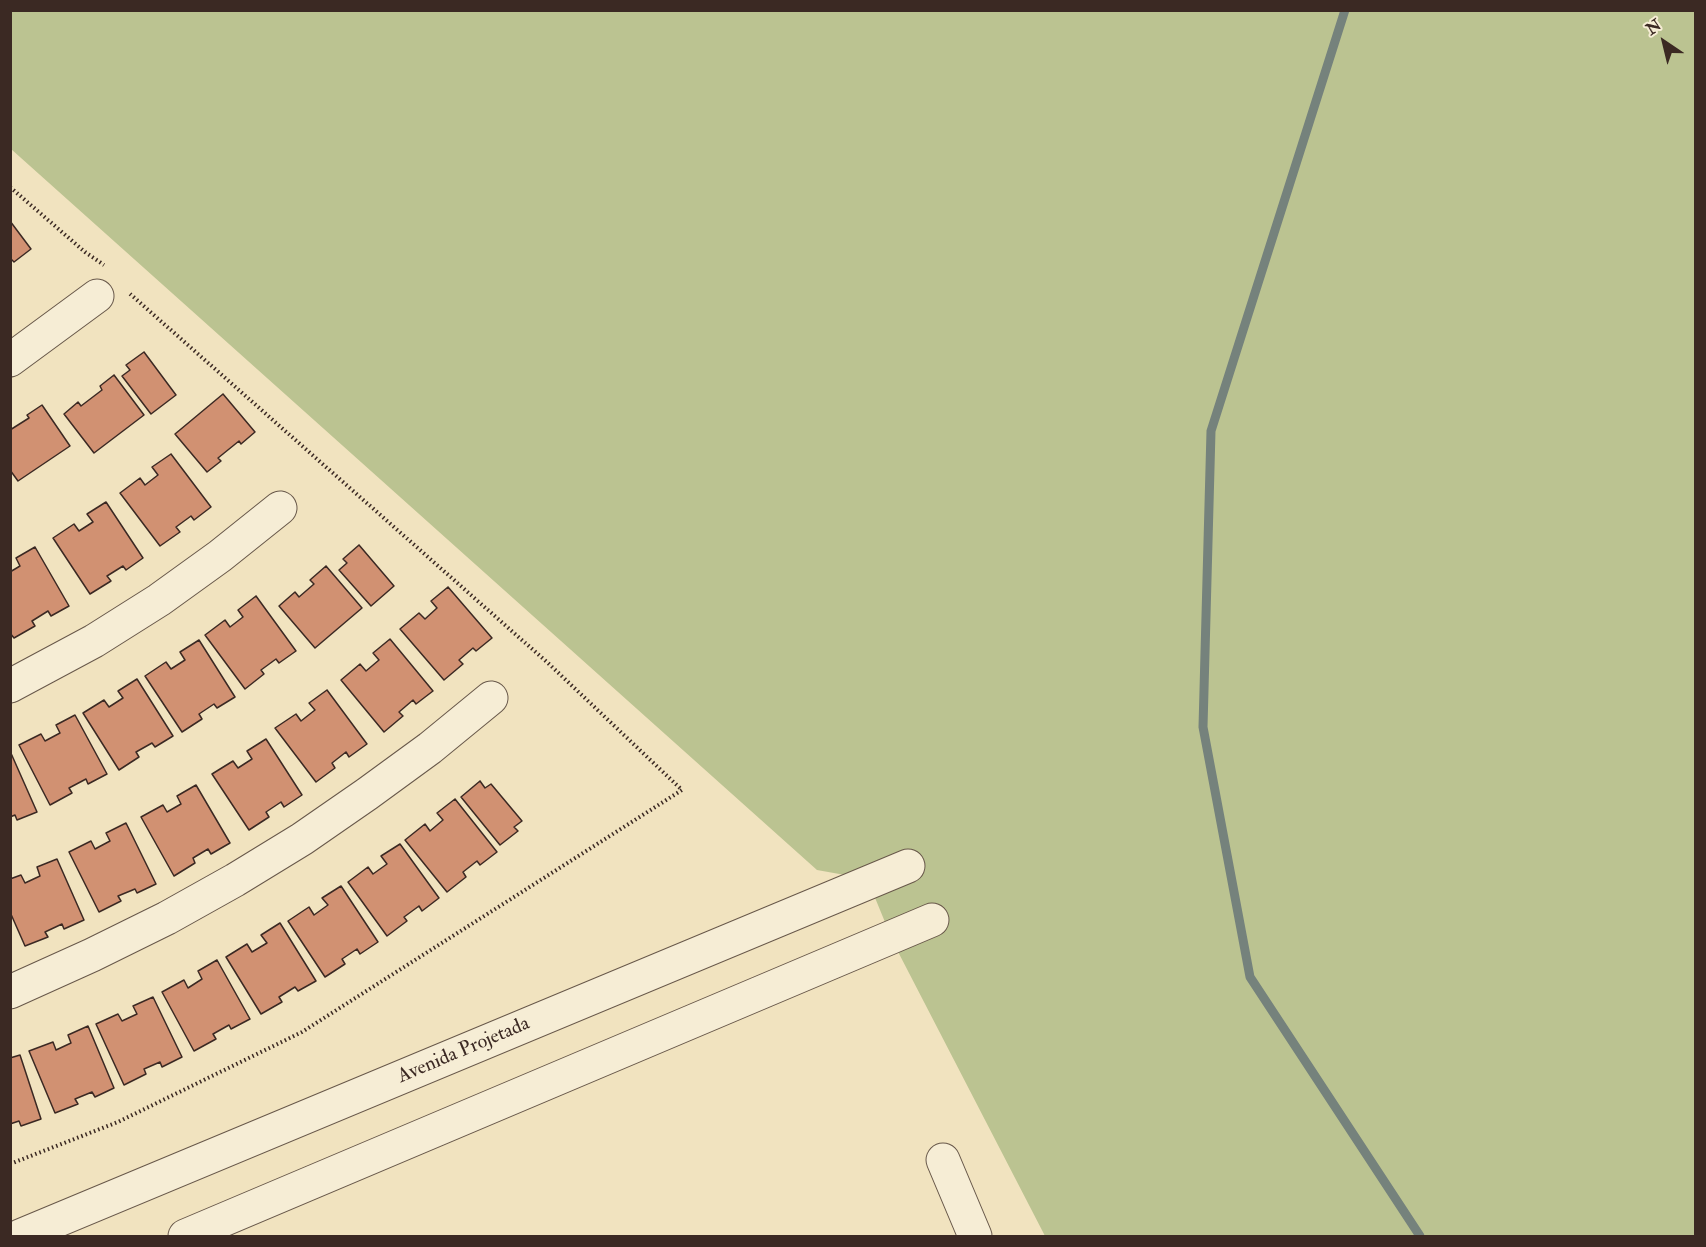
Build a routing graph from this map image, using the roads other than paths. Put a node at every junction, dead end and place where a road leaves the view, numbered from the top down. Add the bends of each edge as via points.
1 (110, 285) road end
2 (10, 360) edge
3 (280, 508) dead end
4 (10, 686) edge
5 (491, 698) dead end
6 (908, 866) dead end
7 (932, 920) dead end
8 (10, 992) edge
9 (943, 1160) dead end
10 (20, 1236) edge
11 (185, 1236) edge
12 (975, 1236) edge

1 - 2 street
3 - 4 street via 159,600 94,641
5 - 8 street via 367,794 235,880 103,950
6 - 10 street, Avenida Projetada
7 - 11 street
9 - 12 street

